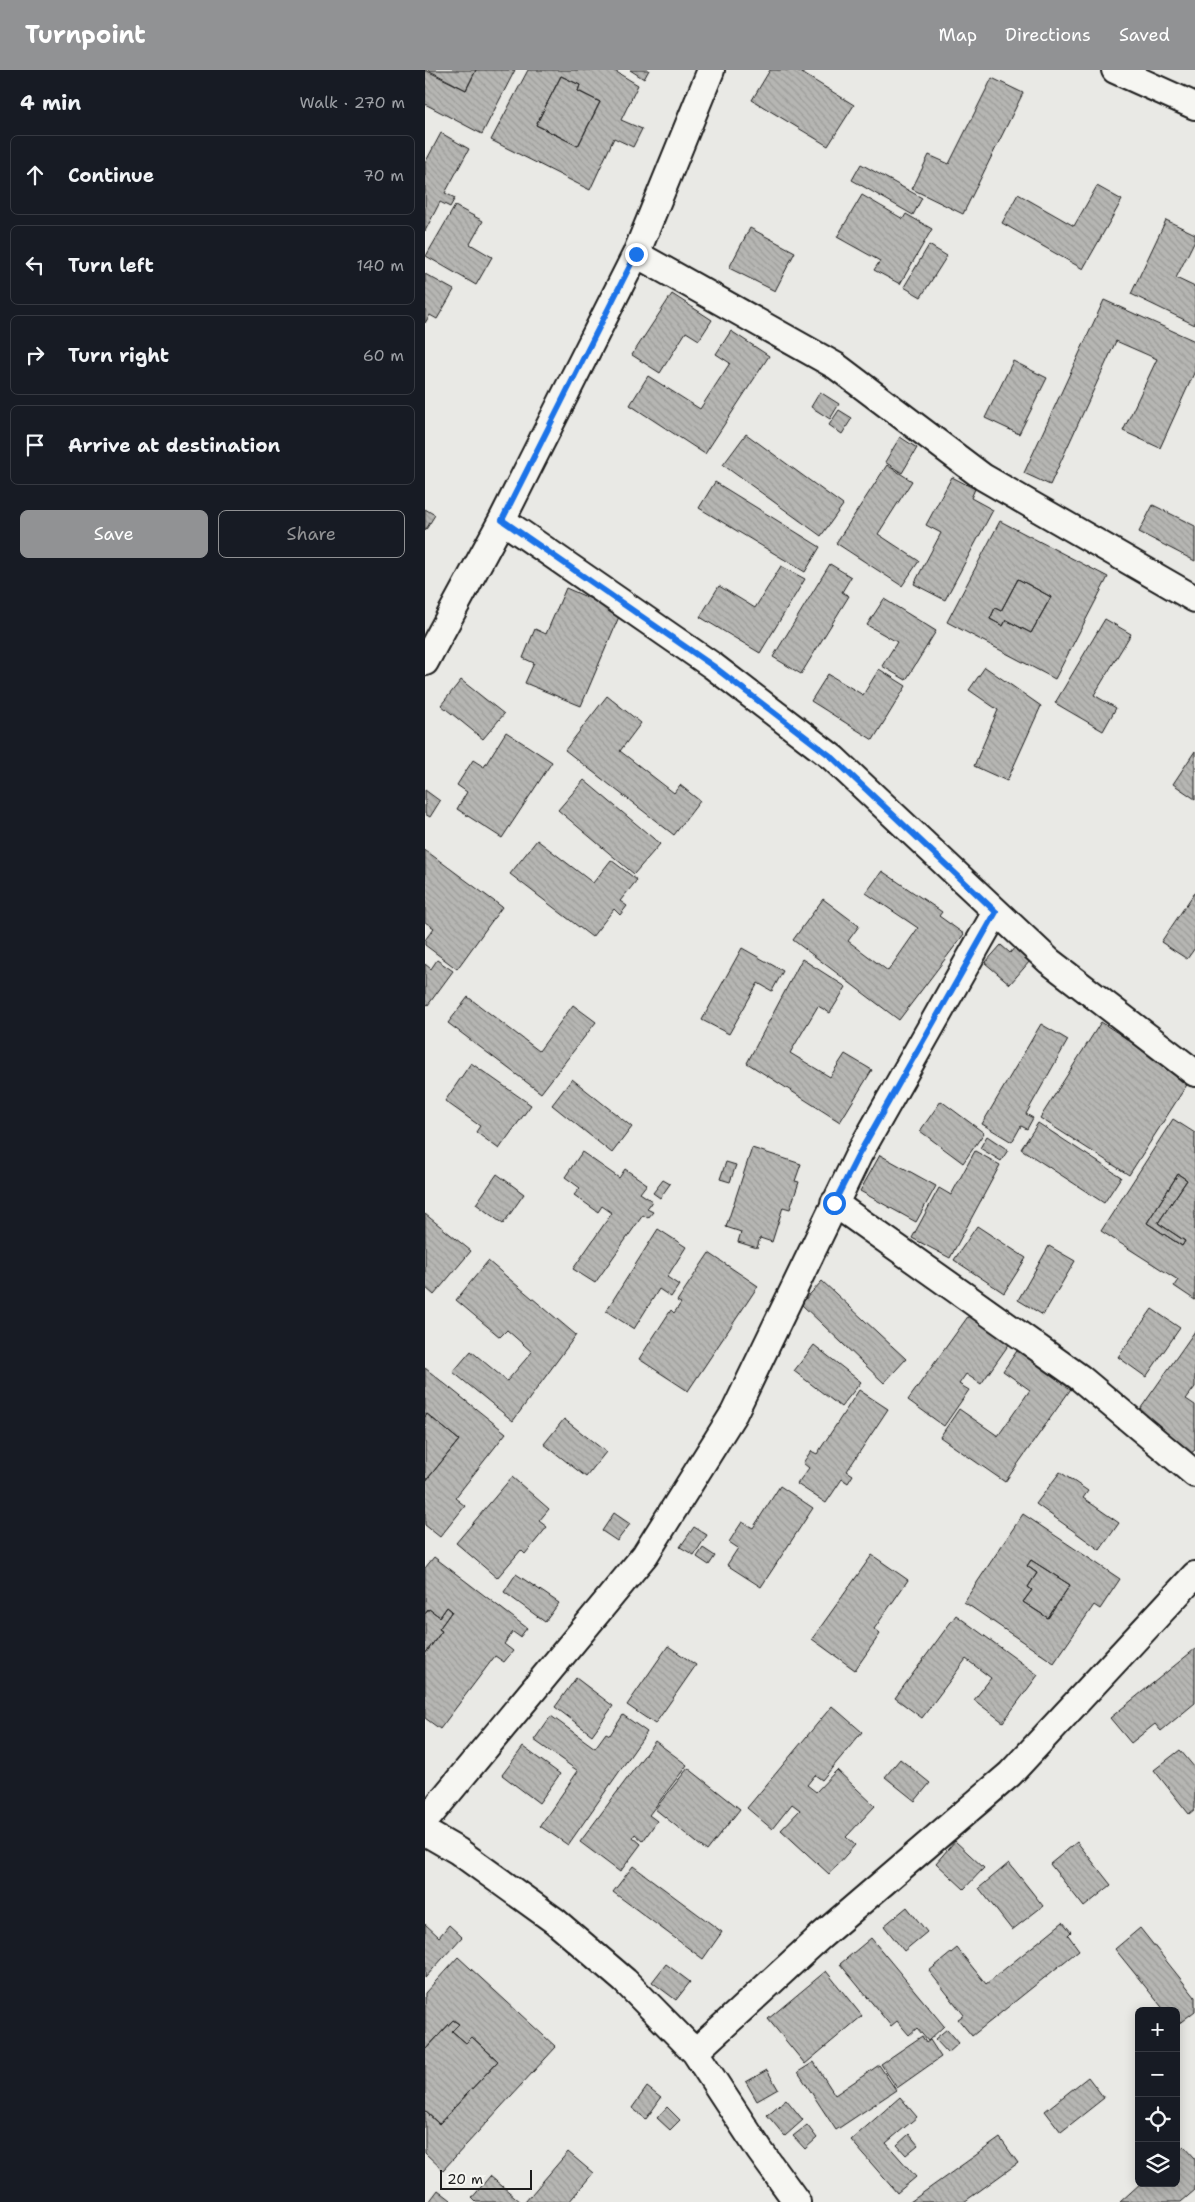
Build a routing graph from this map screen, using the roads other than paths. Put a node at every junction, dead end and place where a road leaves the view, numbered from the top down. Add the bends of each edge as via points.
1 (711, 70) edge
2 (1115, 70) edge
3 (1195, 106) edge
4 (636, 254) junction
5 (502, 520) junction
6 (1195, 599) edge
7 (425, 662) edge
8 (996, 912) junction
9 (1195, 1073) edge
10 (834, 1203) junction
11 (1195, 1474) edge
12 (1193, 1583) edge
13 (425, 1822) edge
14 (425, 1832) edge
15 (695, 2052) junction
16 (797, 2202) edge

1 - 4 street
2 - 3 street
4 - 5 street
4 - 6 street via 835,366 983,477
5 - 7 street
5 - 8 street via 713,666 833,758
8 - 9 street via 1049,961
8 - 10 street
10 - 11 street via 1079,1377
10 - 13 street via 734,1413 645,1554
12 - 15 street via 1010,1774 820,1937
14 - 15 street via 458,1851 555,1921 625,1981
15 - 16 street

